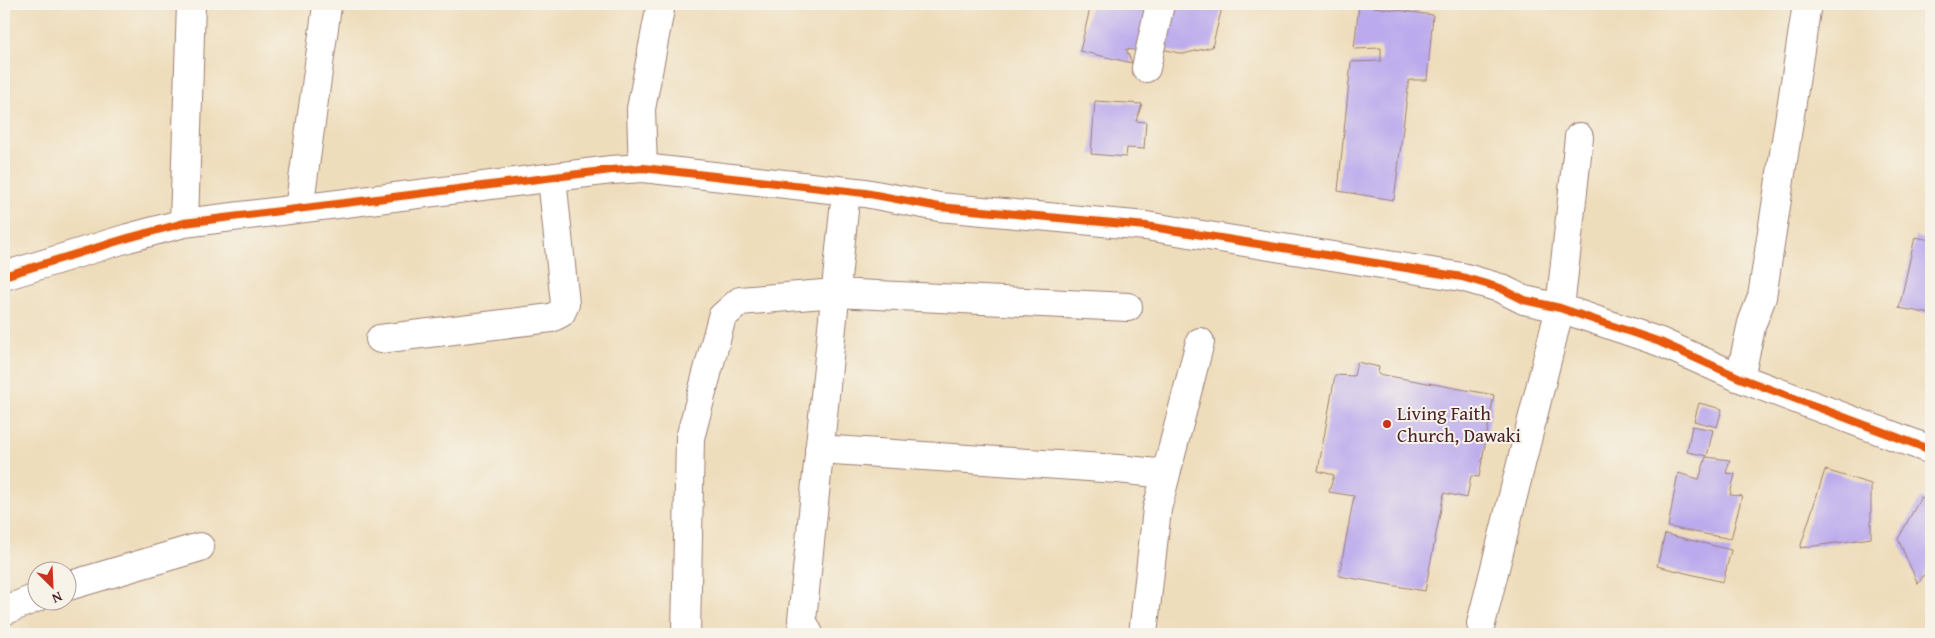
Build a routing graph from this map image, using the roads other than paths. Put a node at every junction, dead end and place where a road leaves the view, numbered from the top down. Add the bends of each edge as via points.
1 (191, 4) edge
2 (661, 4) edge
3 (1160, 4) edge
4 (1807, 4) edge
5 (327, 6) dead end
6 (1146, 68) dead end
7 (1578, 137) dead end
8 (643, 168) junction
9 (552, 178) junction
10 (846, 191) junction
11 (298, 209) junction
12 (184, 223) junction
13 (4, 276) edge
14 (835, 293) junction
15 (1128, 307) dead end
16 (1560, 308) junction
17 (380, 339) dead end
18 (1200, 342) dead end
19 (1740, 378) junction
20 (819, 449) junction
21 (1931, 450) edge
22 (1166, 474) junction
23 (200, 548) dead end
24 (78, 583) edge
25 (28, 601) edge
26 (4, 611) edge
27 (1481, 624) dead end
28 (686, 634) edge
29 (809, 634) edge
30 (1143, 634) edge

1 - 12 street
2 - 8 street via 641,109
3 - 6 street
4 - 19 street via 1762,297 1752,323
5 - 11 street
7 - 16 street
8 - 9 street
8 - 10 street
9 - 11 street
9 - 17 street via 565,304 561,314 551,318
10 - 14 street
10 - 16 street via 939,207 1146,226 1384,264 1462,278 1500,288 1524,300
11 - 12 street
12 - 13 street
14 - 15 street
14 - 20 street
14 - 28 street via 740,301 722,317 690,438
16 - 19 street via 1660,342
16 - 27 street
18 - 22 street
19 - 21 street
20 - 22 street
20 - 29 street via 802,620
22 - 30 street via 1158,509
23 - 24 street
25 - 26 street

